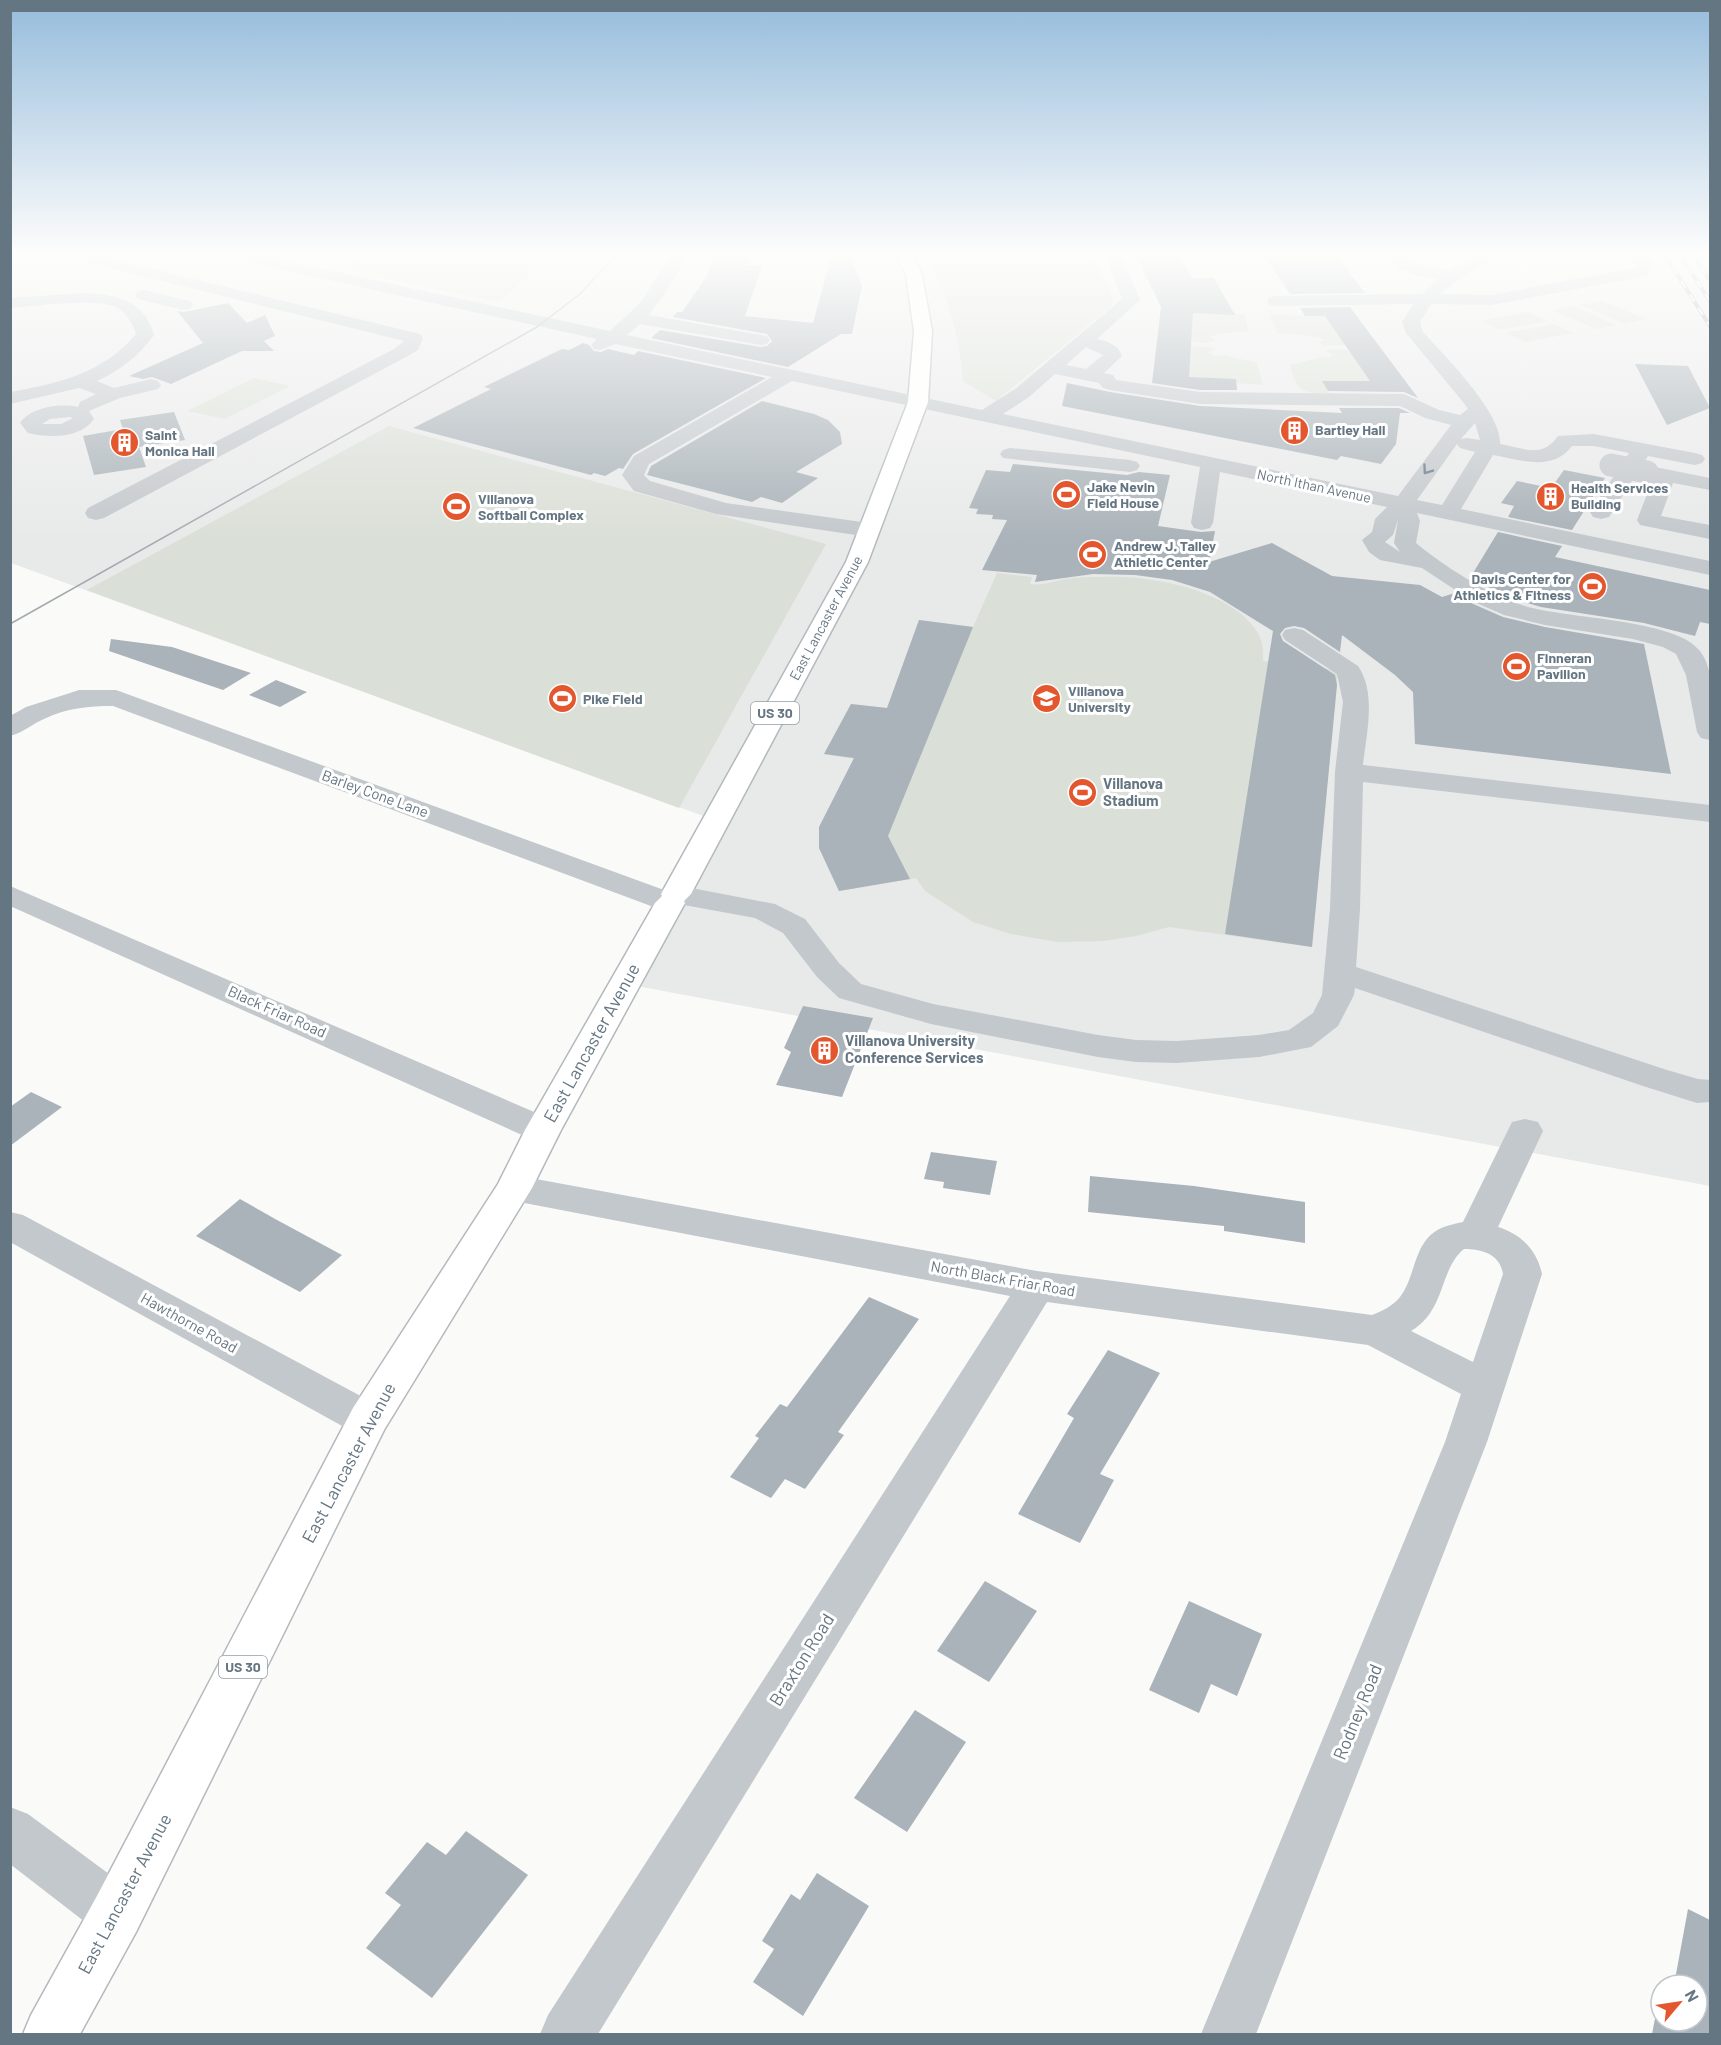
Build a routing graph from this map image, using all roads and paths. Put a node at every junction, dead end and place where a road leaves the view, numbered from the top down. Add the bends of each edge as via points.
1 (135, 349) edge
2 (406, 349) edge
3 (669, 349) edge
4 (922, 349) edge
5 (1072, 349) edge
6 (1107, 349) edge
7 (1426, 349) edge
8 (1051, 368) junction
9 (789, 375) junction
10 (1090, 375) junction
11 (79, 381) junction
12 (151, 385) dead end
13 (47, 392) junction
14 (113, 394) junction
15 (10, 398) edge
16 (918, 402) junction
17 (87, 406) dead end
18 (53, 412) dead end
19 (1471, 416) junction
20 (986, 417) junction
21 (1448, 441) junction
22 (1488, 448) junction
23 (1642, 448) junction
24 (1010, 454) dead end
25 (1552, 454) junction
26 (1695, 459) dead end
27 (1210, 471) junction
28 (1656, 473) junction
29 (1710, 484) edge
30 (1403, 505) junction
31 (1601, 512) dead end
32 (96, 513) dead end
33 (1447, 514) junction
34 (1202, 523) dead end
35 (869, 530) junction
36 (1710, 532) edge
37 (1382, 535) junction
38 (1407, 540) junction
39 (1428, 561) junction
40 (1710, 568) edge
41 (1294, 635) dead end
42 (10, 728) edge
43 (1710, 732) edge
44 (1349, 772) junction
45 (1710, 813) edge
46 (10, 894) edge
47 (673, 899) junction
48 (1340, 972) junction
49 (1710, 1091) edge
50 (543, 1130) junction
51 (1525, 1131) dead end
52 (514, 1188) junction
53 (10, 1225) edge
54 (1475, 1235) junction
55 (1037, 1286) junction
56 (1375, 1331) junction
57 (1484, 1387) junction
58 (368, 1420) junction
59 (10, 1832) edge
60 (117, 1913) junction
61 (50, 2034) edge
62 (567, 2034) edge
63 (1229, 2034) edge

1 - 11 street via 114,365
2 - 32 street
3 - 9 street, North Ithan Avenue
4 - 16 highway, East Lancaster Avenue / US 30
5 - 8 street
6 - 10 street via 1113,356
7 - 19 street
8 - 10 street
8 - 20 street
9 - 16 street, North Ithan Avenue
9 - 35 street via 641,460 633,475 642,486 724,509
10 - 19 street via 1110,384 1200,398 1404,400 1432,414
11 - 13 street
11 - 14 street
12 - 14 street
13 - 15 street
13 - 18 street
14 - 17 street
16 - 20 street, North Ithan Avenue
16 - 35 highway, East Lancaster Avenue / US 30
19 - 21 street
19 - 22 street via 1490,431
20 - 27 street, North Ithan Avenue
21 - 22 street
21 -> 30 street
22 - 25 street via 1539,457
22 - 33 street
23 - 25 street via 1573,438 1565,440
23 - 26 street
23 - 31 street
24 - 27 street
25 - 28 street, bridge
27 - 30 street, North Ithan Avenue
27 - 34 street
28 - 29 street
28 - 36 street via 1648,520
30 - 33 street, North Ithan Avenue
30 - 37 street via 1386,519
30 - 38 street via 1409,521
33 - 40 street, North Ithan Avenue
35 - 47 highway, East Lancaster Avenue / US 30 via 857,562
37 - 38 street
37 - 39 street via 1373,540 1388,554
38 - 39 street via 1409,549
39 - 43 street via 1459,583 1527,615 1638,634 1685,649 1697,672
41 - 44 street, Barley Cone Lane via 1349,671 1356,702
42 - 47 street, Barley Cone Lane via 35,713 79,698 116,698
44 - 45 street
44 - 48 street, Barley Cone Lane
46 - 50 street, Black Friar Road
47 - 48 street, Barley Cone Lane via 764,910 774,915 794,926 850,991 931,1014 1136,1051 1247,1047 1299,1039 1326,1019 1338,995
47 - 50 highway, East Lancaster Avenue / US 30
48 - 49 street via 1655,1078
50 - 52 highway, East Lancaster Avenue / US 30
51 - 54 street
52 - 55 street, North Black Friar Road
52 - 58 highway, East Lancaster Avenue / US 30
53 - 58 street, Hawthorne Road
54 - 56 street via 1462,1235 1443,1245 1414,1308 1397,1322
54 - 57 street, Rodney Road via 1501,1243 1520,1260 1523,1269
55 - 56 street, North Black Friar Road
55 - 62 street, Braxton Road
56 - 57 street, North Black Friar Road
57 - 63 street, Rodney Road via 1466,1442
58 - 60 highway, East Lancaster Avenue / US 30
59 - 60 street
60 - 61 highway, East Lancaster Avenue / US 30

